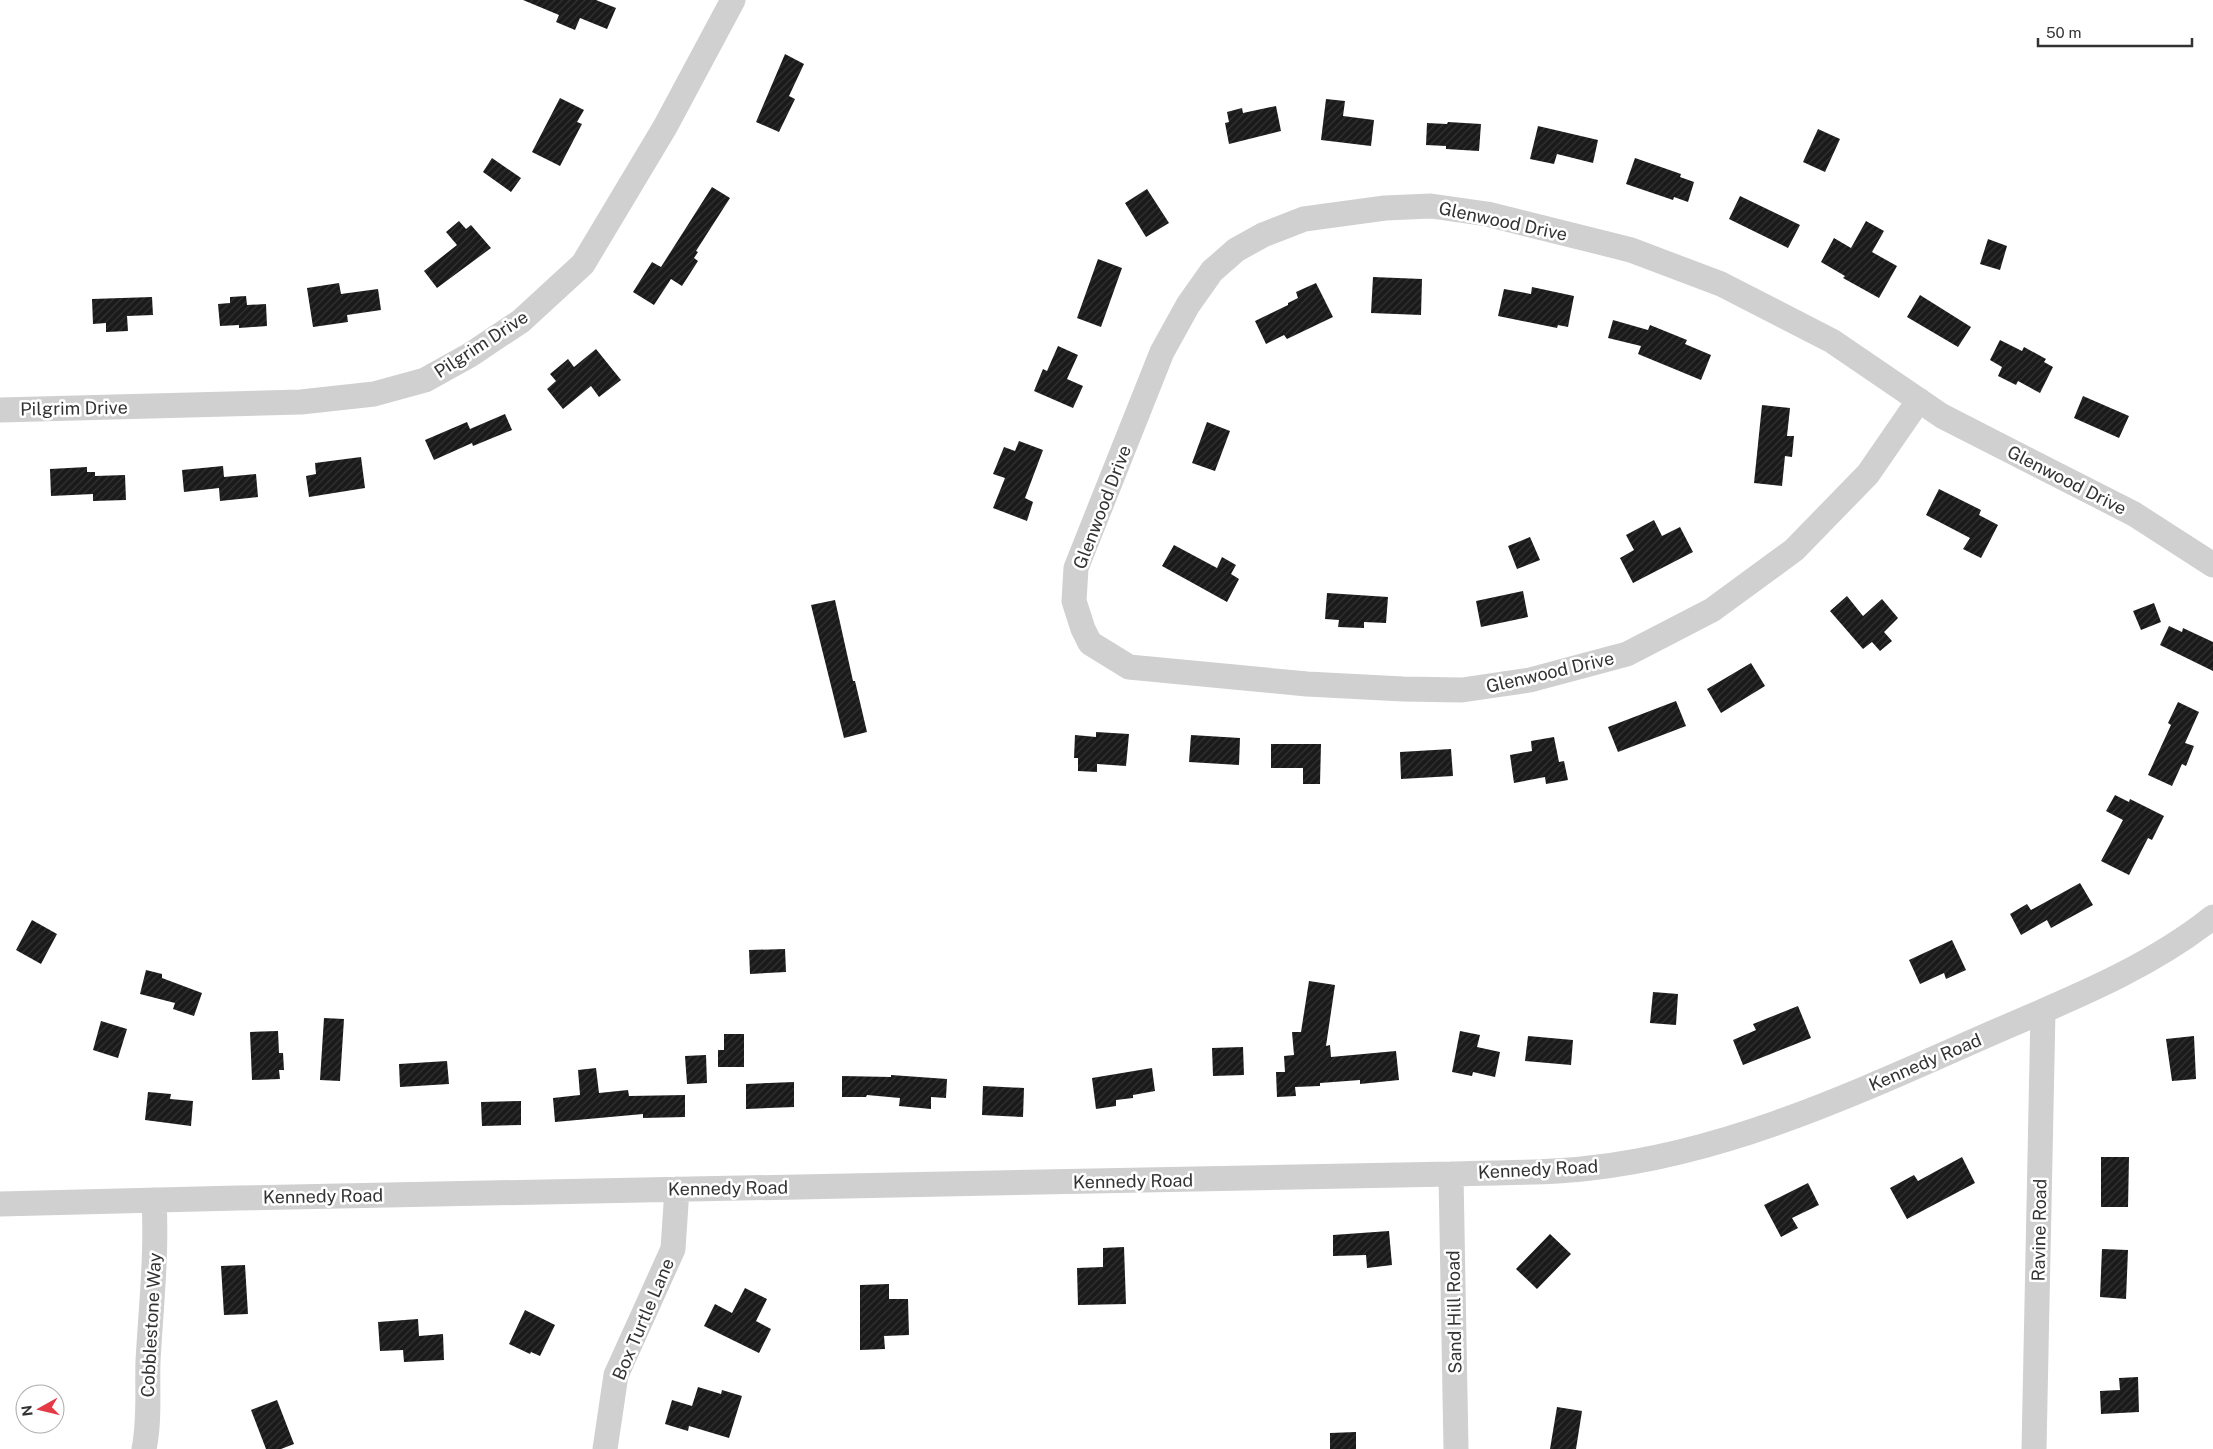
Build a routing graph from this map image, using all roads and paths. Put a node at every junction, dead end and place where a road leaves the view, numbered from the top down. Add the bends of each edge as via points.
1 (733, 0) edge
2 (1919, 400) junction
3 (0, 410) edge
4 (2213, 565) edge
5 (2213, 917) edge
6 (2043, 1011) junction
7 (1451, 1174) junction
8 (677, 1189) junction
9 (154, 1200) junction
10 (0, 1204) edge
11 (144, 1449) edge
12 (605, 1449) edge
13 (1456, 1449) edge
14 (2034, 1449) edge

1 - 3 street, Pilgrim Drive via 665,127 583,264 522,321 470,355 424,380 374,394 292,402
2 - 2 street, Glenwood Drive via 1832,341 1721,284 1632,250 1487,214 1431,206 1385,208 1304,219 1236,250 1212,271 1188,305 1162,352 1076,568 1074,601 1090,643 1129,667 1307,684 1403,689 1462,690 1530,680 1627,654 1719,604 1794,550 1855,488
2 - 4 street, Glenwood Drive via 1942,416 2134,514
5 - 6 street, Kennedy Road via 2161,954
6 - 7 street, Kennedy Road via 1801,1115 1708,1146 1590,1168
6 - 14 street, Ravine Road
7 - 8 street, Kennedy Road
7 - 13 street, Sand Hill Road
8 - 9 street, Kennedy Road
8 - 12 street, Box Turtle Lane via 673,1249 616,1375
9 - 10 street, Kennedy Road
9 - 11 street, Cobblestone Way via 156,1233 148,1362 148,1432

